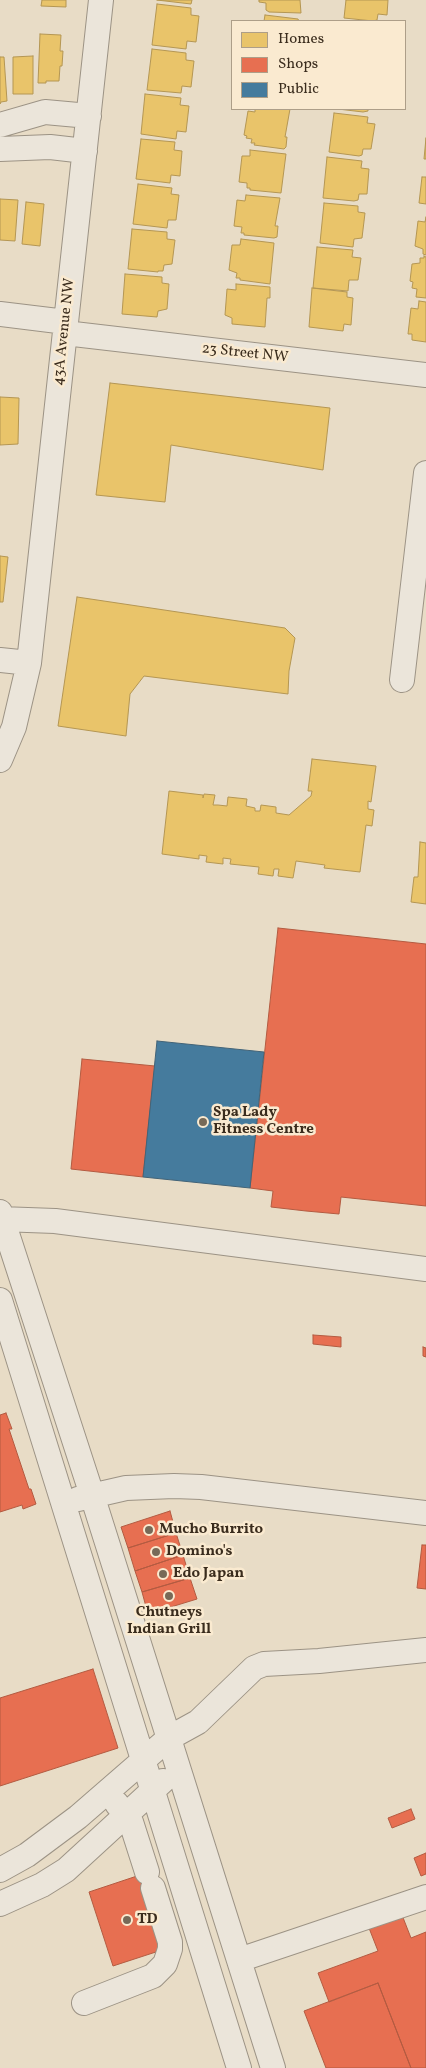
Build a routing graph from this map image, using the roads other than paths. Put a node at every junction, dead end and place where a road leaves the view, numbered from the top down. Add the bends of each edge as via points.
1 (101, 0) edge
2 (89, 116) junction
3 (0, 125) edge
4 (0, 149) edge
5 (84, 151) junction
6 (0, 314) edge
7 (65, 328) junction
8 (426, 375) edge
9 (426, 473) edge
10 (0, 660) edge
11 (29, 663) junction
12 (402, 680) dead end
13 (0, 760) edge
14 (1, 1217) edge
15 (426, 1269) edge
16 (0, 1300) edge
17 (92, 1495) junction
18 (63, 1504) junction
19 (426, 1513) edge
20 (426, 1650) edge
21 (198, 1722) junction
22 (169, 1738) junction
23 (144, 1760) junction
24 (178, 1767) junction
25 (106, 1791) junction
26 (154, 1791) junction
27 (127, 1814) junction
28 (0, 1870) edge
29 (426, 1897) edge
30 (0, 1904) edge
31 (239, 1960) junction
32 (84, 2003) dead end
33 (239, 2068) edge
34 (273, 2068) edge

1 - 2 street, 43A Avenue NW
2 - 3 street via 45,112
2 - 5 street, 43A Avenue NW
4 - 5 street via 50,147
5 - 7 street, 43A Avenue NW
6 - 7 street, 23 Street NW
7 - 8 street, 23 Street NW
7 - 11 street, 43A Avenue NW
9 - 12 street
10 - 11 street
11 - 13 street, 43A Avenue NW via 14,728
14 - 15 street via 55,1221
14 - 17 street
16 - 18 street
17 - 18 street
17 - 19 street via 138,1487 201,1487
17 - 22 street
18 - 23 street
20 - 21 street via 264,1664 254,1668
21 - 22 street
21 - 24 street
22 - 23 street
22 - 24 street
23 - 25 street
23 - 26 street
24 - 26 street
24 - 31 street
25 - 27 street
25 - 28 street via 78,1817 27,1855
26 - 27 street
26 - 33 street
27 - 30 street via 66,1870
27 - 32 street via 170,1949 165,1964 152,1976
29 - 31 street
31 - 34 street

